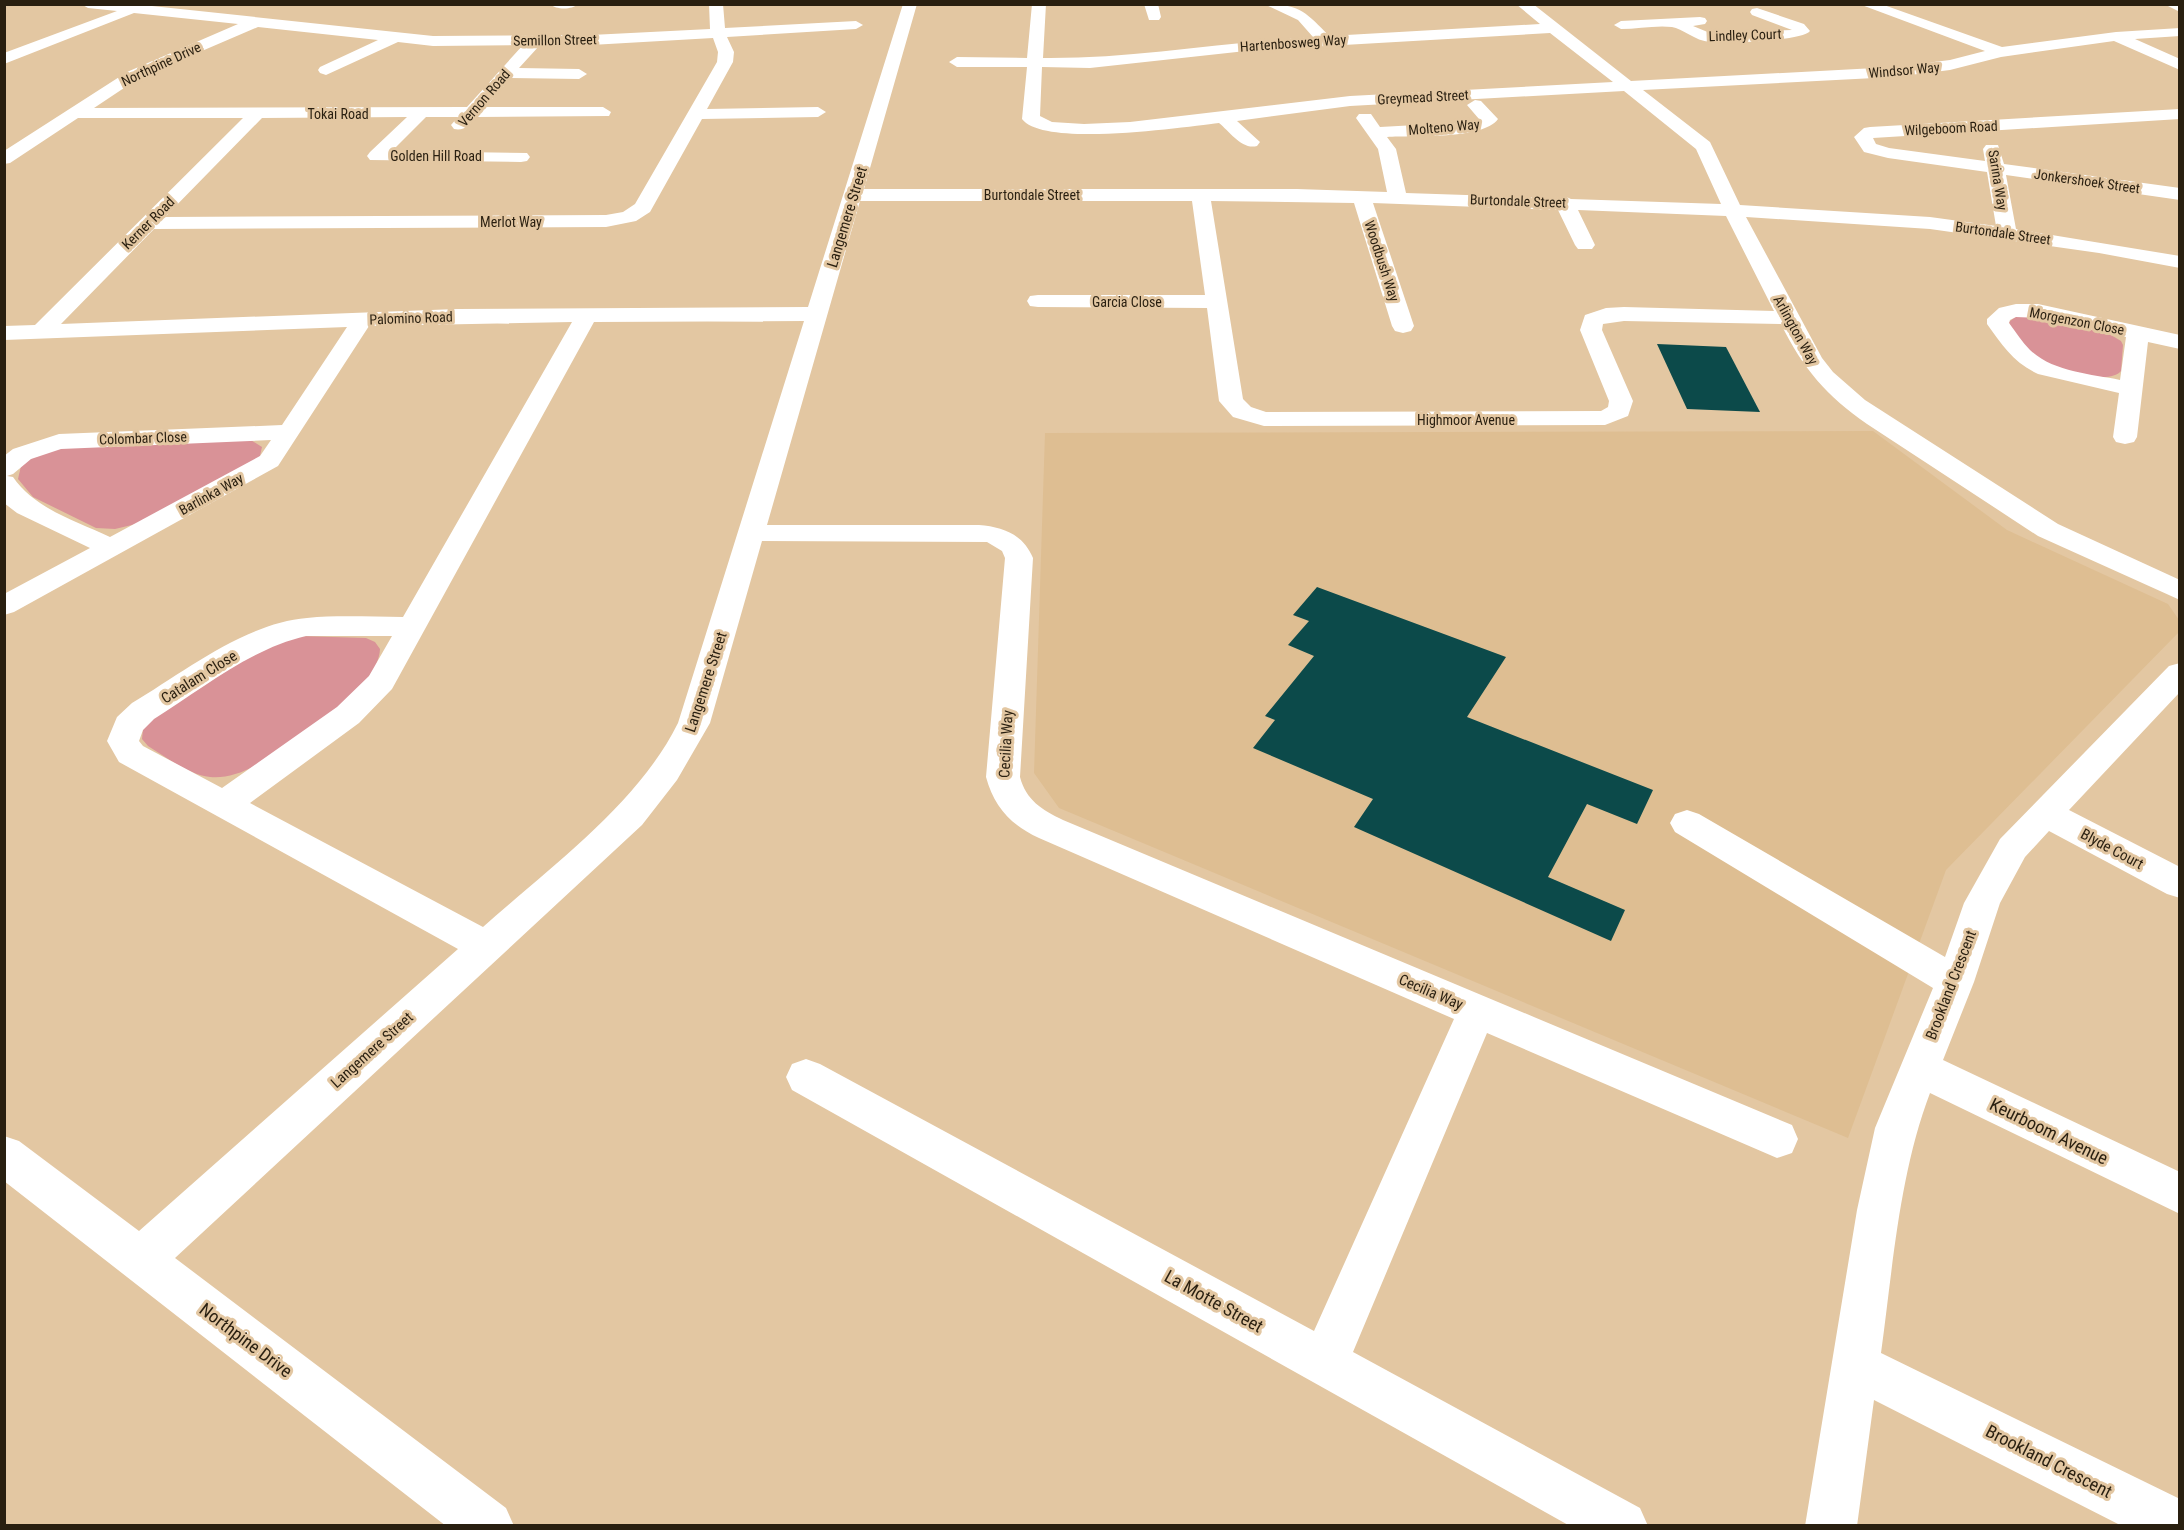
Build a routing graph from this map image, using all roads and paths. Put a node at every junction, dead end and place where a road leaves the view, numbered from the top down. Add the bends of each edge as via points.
1 (88, 4) edge
2 (181, 4) edge
3 (557, 4) edge
4 (571, 4) edge
5 (716, 4) edge
6 (910, 4) edge
7 (1040, 4) edge
8 (1271, 4) edge
9 (1523, 4) edge
10 (1866, 4) edge
11 (2170, 4) edge
12 (1788, 6) dead end
13 (2180, 8) edge
14 (287, 9) dead end
15 (136, 10) junction
16 (161, 12) junction
17 (1715, 18) dead end
18 (254, 22) junction
19 (1677, 22) junction
20 (856, 25) dead end
21 (1621, 25) dead end
22 (1553, 28) junction
23 (2180, 32) edge
24 (718, 33) junction
25 (2116, 36) junction
26 (394, 38) junction
27 (1324, 40) junction
28 (535, 41) junction
29 (2001, 52) junction
30 (4, 59) edge
31 (957, 62) dead end
32 (1035, 62) junction
33 (2180, 65) edge
34 (326, 70) dead end
35 (504, 74) junction
36 (579, 74) dead end
37 (1625, 86) junction
38 (1350, 101) junction
39 (1476, 105) dead end
40 (603, 112) dead end
41 (818, 112) dead end
42 (74, 113) junction
43 (256, 114) junction
44 (420, 114) junction
45 (469, 114) junction
46 (695, 114) junction
47 (2180, 114) edge
48 (1222, 117) junction
49 (1990, 126) junction
50 (1377, 132) junction
51 (1251, 142) dead end
52 (435, 156) junction
53 (521, 157) dead end
54 (4, 159) edge
55 (1995, 168) junction
56 (2180, 194) edge
57 (853, 195) junction
58 (1201, 195) junction
59 (1361, 196) junction
60 (1397, 197) junction
61 (1564, 202) junction
62 (1733, 210) junction
63 (148, 223) junction
64 (2007, 233) junction
65 (1585, 245) dead end
66 (2180, 262) edge
67 (1038, 301) dead end
68 (1216, 303) junction
69 (818, 314) junction
70 (586, 316) junction
71 (1789, 318) junction
72 (362, 320) junction
73 (1403, 326) dead end
74 (40, 332) junction
75 (4, 333) edge
76 (2138, 333) junction
77 (2180, 342) edge
78 (2131, 389) junction
79 (290, 432) junction
80 (2125, 437) dead end
81 (4, 469) edge
82 (4, 483) edge
83 (752, 533) junction
84 (112, 548) junction
85 (2180, 591) edge
86 (4, 606) edge
87 (412, 626) junction
88 (2180, 673) edge
89 (224, 804) junction
90 (2045, 813) junction
91 (1687, 823) dead end
92 (2180, 884) edge
93 (486, 946) junction
94 (1955, 982) junction
95 (1477, 1011) junction
96 (1919, 1068) junction
97 (806, 1077) dead end
98 (1777, 1139) dead end
99 (4, 1155) edge
100 (2180, 1194) edge
101 (141, 1259) junction
102 (1325, 1362) junction
103 (1855, 1365) junction
104 (488, 1526) edge
105 (1622, 1526) edge
106 (1831, 1526) edge
107 (2178, 1526) edge

1 - 15 street, Semillon Street
2 - 16 street
3 - 4 street
5 - 24 street, Merlot Way
6 - 57 street, Langemere Street
7 - 32 street
8 - 27 street via 1303,17
9 - 22 street, Arlington Way
10 - 29 street
11 - 13 street
12 - 19 street, Lindley Court via 1752,13 1803,31 1710,38
14 - 18 street, Northpine Drive
15 - 16 street, Semillon Street
15 - 30 street
16 - 18 street, Semillon Street
17 - 19 street, Lindley Court
18 - 26 street, Semillon Street
18 - 42 street, Northpine Drive via 145,69
19 - 21 street, Lindley Court
20 - 24 street, Semillon Street
22 - 27 street, Hartenbosweg Way
22 - 37 street, Arlington Way
23 - 25 street, Windsor Way
24 - 28 street, Semillon Street
24 - 46 street, Merlot Way via 726,57
25 - 29 street, Windsor Way
25 - 33 street
26 - 28 street, Semillon Street
26 - 34 street
27 - 32 street, Hartenbosweg Way via 1101,62
28 - 35 street, Vernon Road
29 - 37 street, Windsor Way via 1950,65 1894,72
31 - 32 street, Hartenbosweg Way
32 - 48 street, Greymead Street via 1031,119 1037,125 1135,128
35 - 36 street
35 - 45 street, Vernon Road
37 - 38 street, Greymead Street
37 - 62 street, Arlington Way via 1704,146
38 - 48 street, Greymead Street
38 - 50 street
39 - 50 street, Molteno Way via 1489,119 1473,127
40 - 45 street, Tokai Road
41 - 46 street
42 - 43 street, Tokai Road
42 - 54 street, Northpine Drive
43 - 44 street, Tokai Road
43 - 63 street, Kerner Road
44 - 45 street, Tokai Road
44 - 52 street, Golden Hill Road via 376,156
45 - 52 street, Vernon Road
46 - 63 street, Merlot Way via 643,208 622,219
47 - 49 street, Wilgeboom Road
48 - 51 street
49 - 55 street, Sarina Way
49 - 55 street, Wilgeboom Road via 1870,132 1863,136 1870,148 1888,153
50 - 60 street via 1387,149
52 - 53 street, Golden Hill Road
55 - 56 street, Jonkershoek Street
55 - 64 street, Sarina Way
57 - 58 street, Burtondale Street
57 - 69 street, Langemere Street
58 - 59 street, Burtondale Street
58 - 68 street, Highmoor Avenue
59 - 60 street, Burtondale Street
59 - 73 street, Woodbush Way
60 - 61 street, Burtondale Street
61 - 62 street, Burtondale Street
61 - 65 street
62 - 64 street, Burtondale Street via 1892,219
62 - 71 street, Arlington Way
63 - 74 street, Kerner Road
64 - 66 street, Burtondale Street
67 - 68 street, Garcia Close
68 - 71 street, Highmoor Avenue via 1231,401 1242,412 1277,420 1605,418 1619,411 1622,401 1591,330 1593,320 1624,314
69 - 70 street, Palomino Road
69 - 83 street, Langemere Street
70 - 72 street, Palomino Road
70 - 87 street
71 - 85 street, Arlington Way via 1825,377 1876,419 2048,530
72 - 74 street, Palomino Road
72 - 79 street, Barlinka Way
74 - 75 street, Palomino Road
76 - 77 street, Morgenzon Close
76 - 78 street, Morgenzon Close
76 - 78 street, Morgenzon Close via 2038,311 2014,310 1998,319 2029,361
78 - 80 street, Morgenzon Close
79 - 81 street, Colombar Close via 59,442 22,454
79 - 84 street, Barlinka Way via 276,455 263,465
82 - 84 street via 15,500 26,507
83 - 93 street, Langemere Street via 694,723 671,766 630,816
83 - 95 street, Cecilia Way via 971,533 994,535 1012,544 1019,558 1003,777 1010,799 1020,811 1050,830
84 - 86 street, Barlinka Way
87 - 89 street via 381,682 365,700
87 - 89 street, Catalam Close via 306,627 275,634 250,645 143,711 128,725 123,741 131,754
88 - 90 street, Brookland Crescent
89 - 93 street, Catalam Close
90 - 92 street, Blyde Court
90 - 94 street, Brookland Crescent via 2012,848 1982,903
91 - 94 street
93 - 101 street, Langemere Street
94 - 96 street, Brookland Crescent
95 - 98 street, Cecilia Way
95 - 102 street, Cecilia Way
96 - 100 street, Keurboom Avenue
96 - 103 street, Brookland Crescent via 1896,1128
97 - 102 street, La Motte Street
99 - 101 street, Northpine Drive
101 - 104 street, Northpine Drive
102 - 105 street, La Motte Street
103 - 106 street, Brookland Crescent
103 - 107 street, Brookland Crescent

